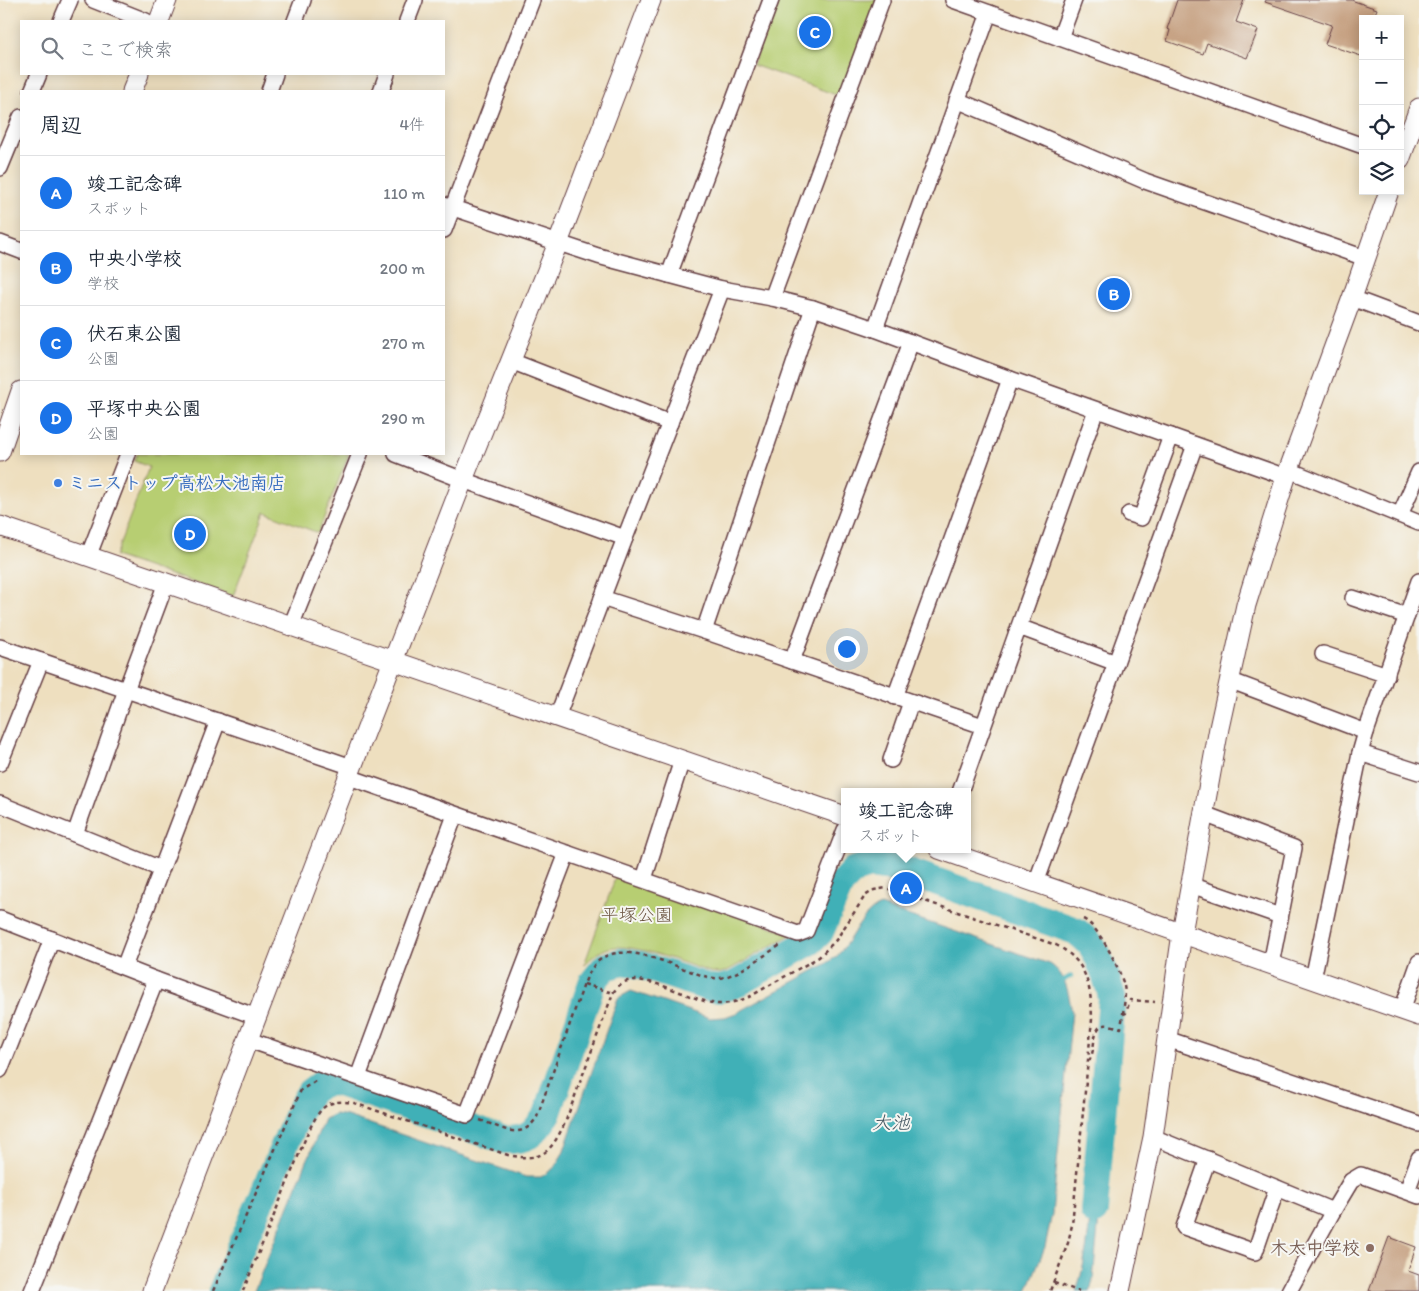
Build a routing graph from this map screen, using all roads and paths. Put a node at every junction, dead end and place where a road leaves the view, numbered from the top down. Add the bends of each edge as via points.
1 (70, 0) edge
2 (93, 0) edge
3 (167, 0) edge
4 (303, 0) edge
5 (415, 0) edge
6 (532, 0) edge
7 (651, 0) edge
8 (771, 0) edge
9 (882, 0) edge
10 (953, 0) edge
11 (1074, 0) edge
12 (988, 12) junction
13 (61, 20) edge
14 (143, 20) edge
15 (160, 20) edge
16 (295, 20) edge
17 (407, 20) edge
18 (1060, 38) junction
19 (39, 75) edge
20 (139, 75) edge
21 (275, 75) edge
22 (387, 75) edge
23 (32, 90) edge
24 (132, 90) edge
25 (269, 90) edge
26 (381, 90) edge
27 (956, 100) junction
28 (1418, 116) edge
29 (20, 119) edge
30 (1359, 145) edge
31 (1404, 150) edge
32 (0, 168) edge
33 (1388, 195) edge
34 (448, 206) edge
35 (445, 224) edge
36 (0, 243) edge
37 (558, 243) junction
38 (20, 251) edge
39 (1365, 258) junction
40 (669, 274) junction
41 (722, 289) junction
42 (772, 298) junction
43 (1352, 298) junction
44 (813, 308) junction
45 (1419, 322) edge
46 (875, 328) junction
47 (911, 342) junction
48 (511, 361) junction
49 (1010, 379) junction
50 (20, 394) edge
51 (1096, 410) junction
52 (670, 423) junction
53 (1171, 436) junction
54 (1195, 445) junction
55 (0, 452) edge
56 (128, 455) edge
57 (360, 455) edge
58 (399, 455) edge
59 (1419, 472) edge
60 (1287, 474) junction
61 (463, 480) junction
62 (1129, 514) dead end
63 (1400, 516) junction
64 (1419, 523) edge
65 (0, 526) edge
66 (624, 538) junction
67 (88, 557) junction
68 (1419, 581) edge
69 (166, 584) junction
70 (602, 598) junction
71 (1353, 598) dead end
72 (1407, 616) junction
73 (291, 626) junction
74 (1019, 627) junction
75 (704, 631) junction
76 (0, 647) edge
77 (1323, 654) dead end
78 (41, 661) junction
79 (394, 661) junction
80 (792, 661) junction
81 (1116, 663) junction
82 (1387, 675) junction
83 (1229, 680) junction
84 (126, 690) junction
85 (896, 697) junction
86 (912, 702) junction
87 (557, 717) junction
88 (218, 721) junction
89 (983, 726) junction
90 (1366, 732) junction
91 (1360, 753) junction
92 (682, 760) junction
93 (891, 760) dead end
94 (0, 763) edge
95 (350, 772) junction
96 (1419, 772) edge
97 (961, 788) edge
98 (0, 804) edge
99 (1204, 814) junction
100 (455, 815) junction
101 (841, 815) edge
102 (75, 834) junction
103 (841, 840) edge
104 (567, 852) junction
105 (951, 853) edge
106 (160, 869) junction
107 (644, 879) junction
108 (1036, 883) junction
109 (1191, 885) junction
110 (1280, 916) junction
111 (1080, 917) dead end
112 (0, 919) edge
113 (1182, 933) junction
114 (798, 934) junction
115 (52, 939) junction
116 (1419, 962) edge
117 (1271, 964) junction
118 (124, 967) junction
119 (1313, 979) junction
120 (156, 980) junction
121 (584, 984) junction
122 (613, 993) junction
123 (1156, 1002) dead end
124 (1411, 1013) edge
125 (1123, 1014) junction
126 (257, 1017) junction
127 (1167, 1039) junction
128 (248, 1040) junction
129 (1088, 1062) junction
130 (330, 1068) junction
131 (0, 1070) edge
132 (358, 1077) junction
133 (467, 1115) junction
134 (1419, 1124) edge
135 (1153, 1136) junction
136 (1419, 1158) edge
137 (1208, 1159) junction
138 (1277, 1188) junction
139 (1413, 1194) edge
140 (1333, 1211) junction
141 (1054, 1283) junction
142 (32, 1291) edge
143 (152, 1291) edge
144 (213, 1291) edge
145 (243, 1291) edge
146 (1050, 1291) edge
147 (1079, 1291) edge
148 (1120, 1291) edge
149 (1289, 1291) edge

1 - 13 street
2 - 14 street
3 - 15 street
4 - 16 street
5 - 17 street
6 - 34 street
7 - 37 street
8 - 40 street
9 - 42 street
10 - 12 street
11 - 18 street
12 - 18 street
12 - 27 street
18 - 30 street
19 - 23 street
20 - 24 street
21 - 25 street
22 - 26 street
27 - 39 street via 1144,181
27 - 46 street
28 - 31 street
29 - 32 street
33 - 39 street
34 - 35 street
34 - 37 street
36 - 38 street
37 - 40 street
37 - 48 street
39 - 43 street
40 - 41 street
41 - 42 street
41 - 52 street
42 - 44 street
43 - 45 street
43 - 60 street
44 - 46 street
44 - 75 street
46 - 47 street
47 - 49 street
47 - 80 street
48 - 52 street
48 - 61 street
49 - 51 street
49 - 85 street
50 - 55 street
51 - 53 street
51 - 74 street
52 - 66 street
53 - 54 street
53 - 62 street via 1141,518
54 - 60 street
54 - 81 street
56 - 67 street
57 - 73 street
58 - 61 street
59 - 63 street
60 - 63 street
60 - 83 street via 1246,605
61 - 66 street
61 - 79 street
63 - 64 street
65 - 67 street
66 - 70 street
67 - 69 street
68 - 72 street
69 - 73 street
69 - 84 street
70 - 75 street
70 - 87 street
71 - 72 street
72 - 82 street
73 - 79 street
74 - 81 street
74 - 89 street
75 - 80 street
76 - 78 street
77 - 82 street
78 - 84 street
78 - 94 street
79 - 87 street
79 - 95 street
80 - 85 street
81 - 108 street
82 - 90 street
83 - 90 street
83 - 99 street
84 - 88 street
84 - 102 street
85 - 86 street
86 - 89 street
86 - 93 street
87 - 92 street
88 - 95 street
88 - 106 street
89 - 97 street
90 - 91 street
91 - 96 street
91 - 119 street
92 - 101 street
92 - 107 street
95 - 100 street
95 - 126 street
98 - 102 street
99 - 109 street
99 - 110 street via 1294,848
100 - 104 street
100 - 132 street
102 - 106 street
103 - 114 street via 806,931
104 - 107 street
104 - 133 street
105 - 108 street
106 - 118 street
107 - 114 street
108 - 113 street
109 - 110 street
109 - 113 street
110 - 117 street
111 - 125 path via 1102,936 1122,978
112 - 115 street
113 - 117 street
113 - 127 street
114 - 121 path via 728,976 713,978 622,953 602,958
115 - 118 street
115 - 131 street
116 - 124 street
117 - 119 street
118 - 120 street
119 - 124 street
120 - 126 street
120 - 142 street
121 - 122 path
121 - 133 path via 537,1117 530,1126 516,1132
122 - 129 path via 621,984 641,980 705,1002 740,1001 819,957 836,940 865,896 886,888 1067,951 1085,974 1090,988 1092,1019
122 - 145 path via 558,1138 548,1151 534,1157 508,1155 354,1103 344,1101 324,1106 308,1132
123 - 125 path via 1130,1000 1126,1014
125 - 129 path via 1121,1028 1105,1025 1096,1032
126 - 128 street
127 - 134 street
127 - 135 street
128 - 130 street
128 - 143 street
129 - 141 path via 1072,1225
130 - 132 street
130 - 144 path via 327,1075 301,1090
132 - 133 street
135 - 137 street
135 - 148 street
136 - 139 street
137 - 138 street
137 - 138 street via 1184,1227 1255,1252
138 - 140 street
139 - 140 street via 1361,1175 1351,1181
140 - 149 street
141 - 146 path
141 - 147 path

